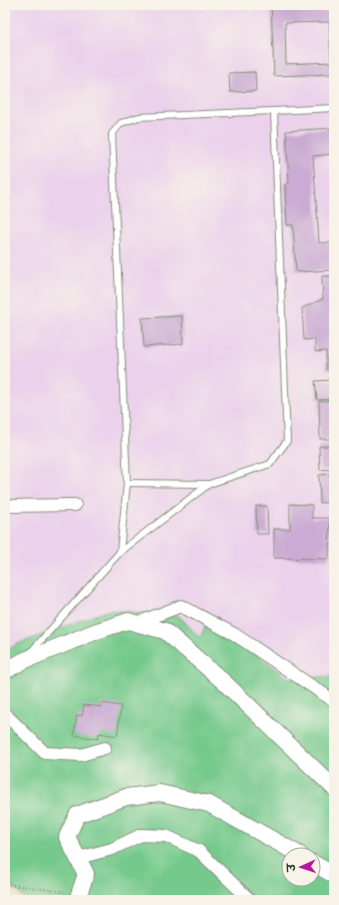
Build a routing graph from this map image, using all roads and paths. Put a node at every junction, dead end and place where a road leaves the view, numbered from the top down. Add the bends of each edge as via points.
1 (334, 108) edge
2 (274, 111) junction
3 (127, 483) junction
4 (209, 484) junction
5 (75, 505) dead end
6 (5, 506) edge
7 (120, 552) junction
8 (137, 623) junction
9 (23, 661) junction
10 (5, 671) edge
11 (334, 701) edge
12 (5, 714) edge
13 (105, 748) dead end
14 (334, 788) edge
15 (286, 847) edge
16 (78, 858) junction
17 (321, 868) edge
18 (334, 875) edge
19 (5, 884) edge
20 (78, 897) edge
21 (250, 900) edge

1 - 2 lane
2 - 3 lane via 139,118 121,123 112,134
2 - 4 lane via 287,441 270,464
3 - 4 lane
3 - 7 lane
4 - 7 lane
5 - 6 street
7 - 9 lane
8 - 9 street via 128,621 97,631
8 - 11 street via 181,606 234,634
8 - 14 street via 165,631 225,683
9 - 10 street
12 - 13 street via 45,753 81,755
15 - 16 street via 209,804 160,793 126,797 77,815 67,837
16 - 20 street via 86,874
16 - 21 street via 112,849 141,835 166,836 199,851
17 - 18 street
19 - 20 path

